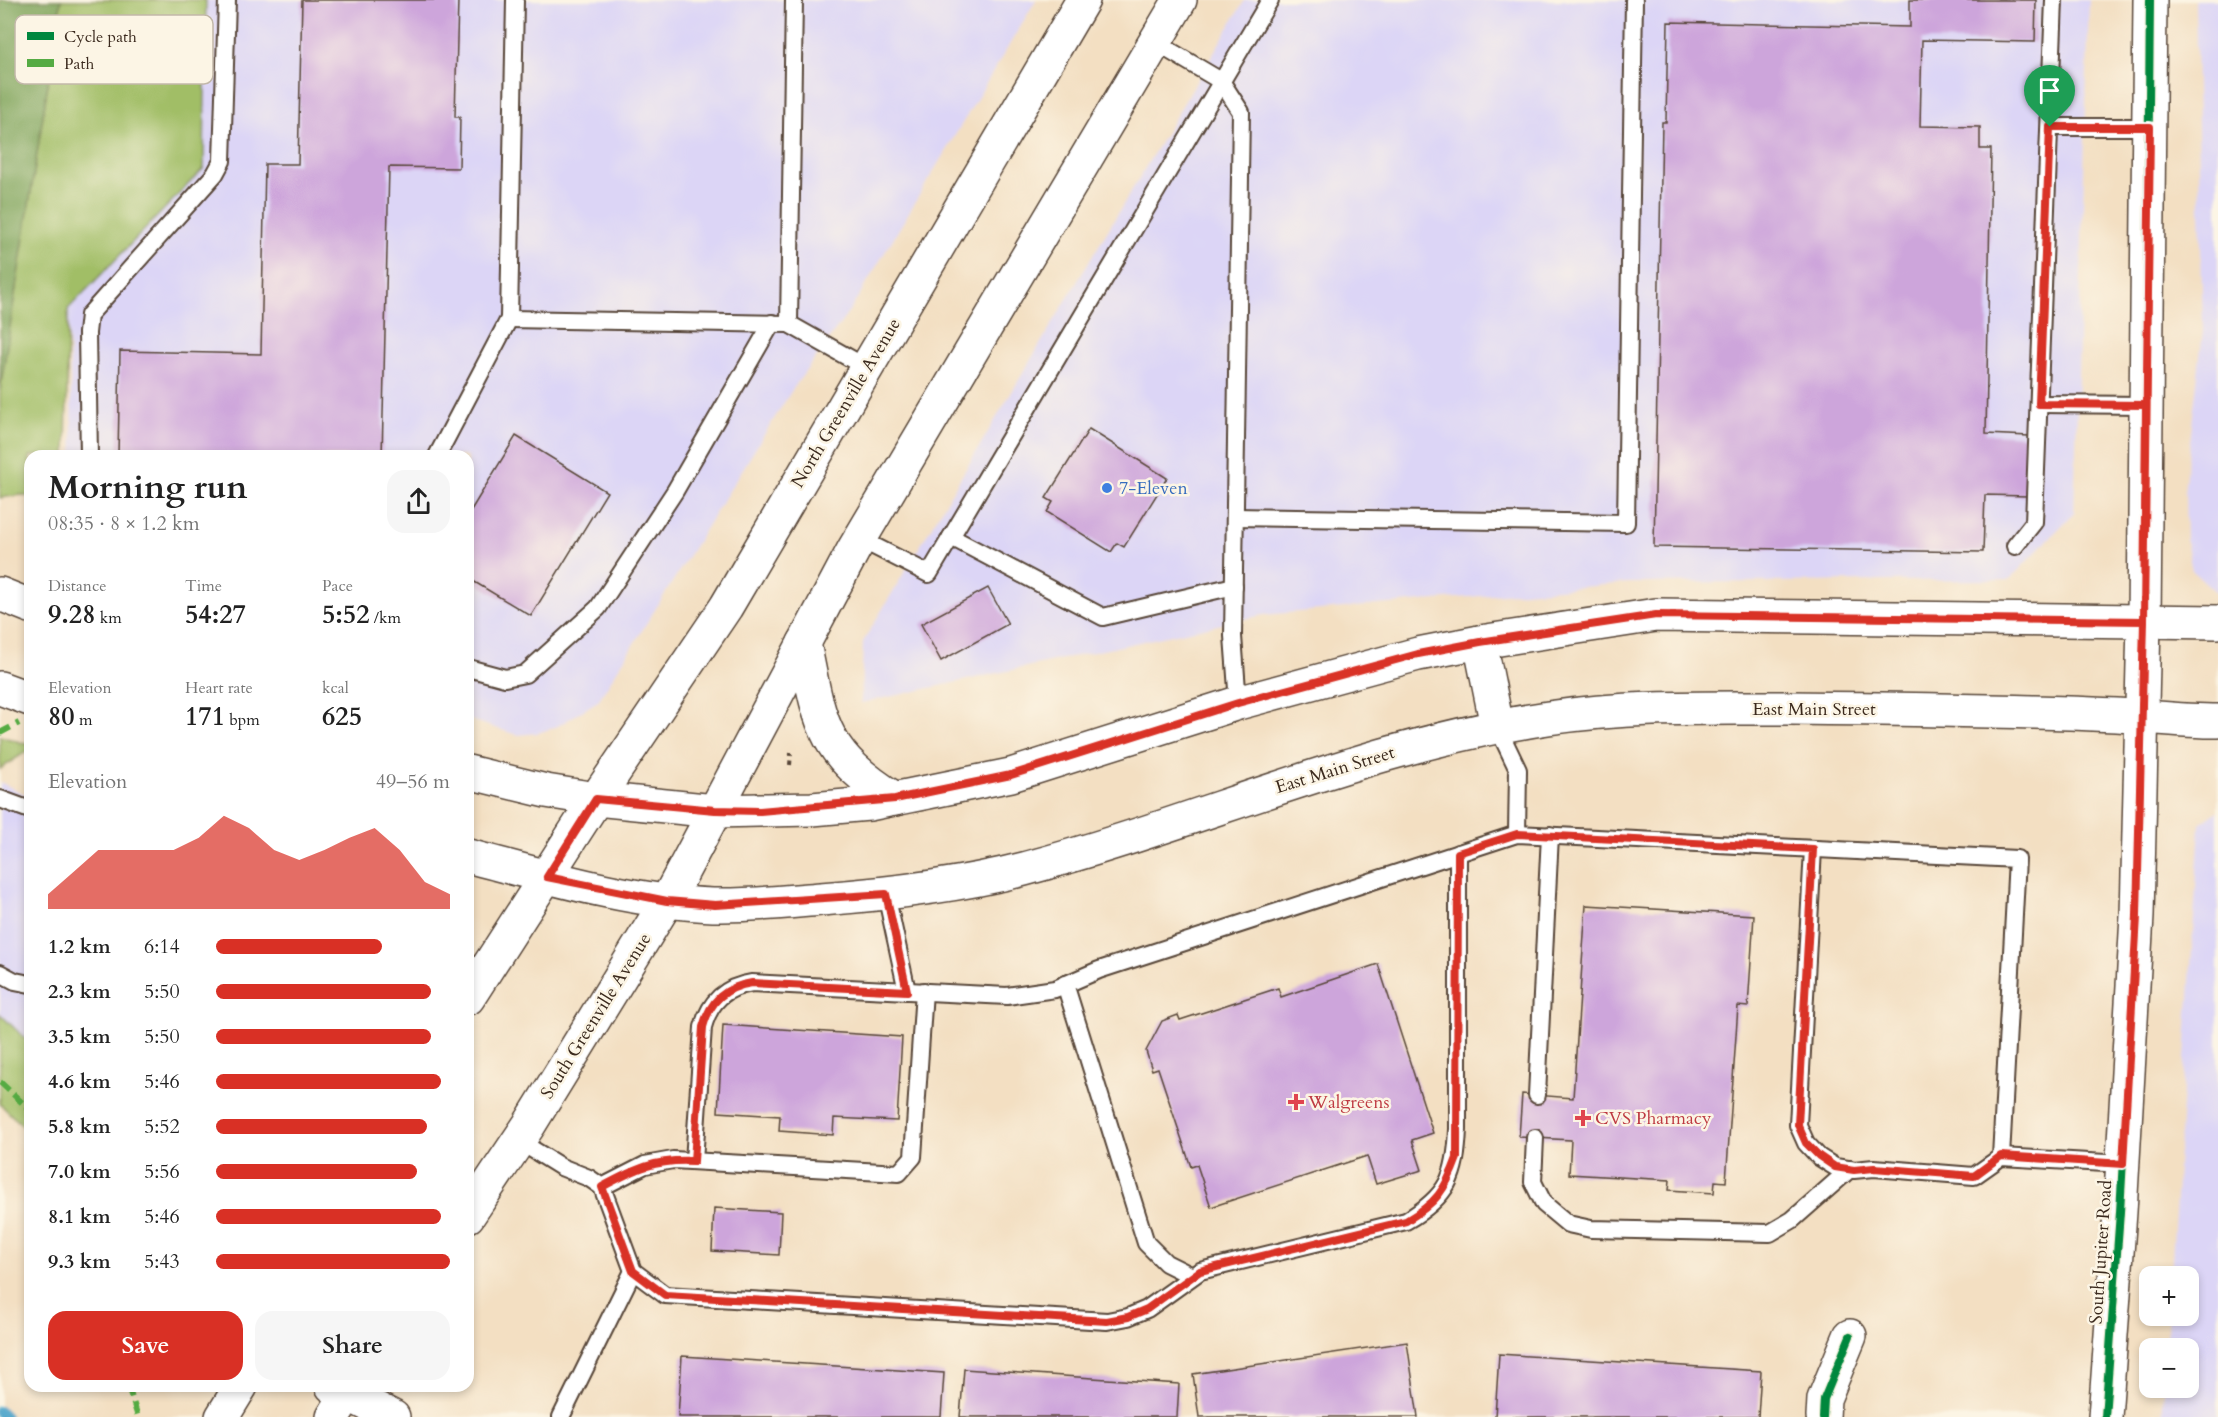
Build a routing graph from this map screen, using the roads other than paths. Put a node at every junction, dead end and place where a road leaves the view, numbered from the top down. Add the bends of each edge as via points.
1 (226, 0) edge
2 (515, 0) edge
3 (794, 0) edge
4 (1083, 0) edge
5 (1180, 0) edge
6 (1269, 0) edge
7 (1634, 0) edge
8 (2055, 0) edge
9 (2150, 0) edge
10 (1155, 42) junction
11 (1221, 81) junction
12 (2050, 127) junction
13 (2150, 127) junction
14 (509, 319) junction
15 (781, 324) junction
16 (867, 368) junction
17 (2039, 404) junction
18 (2146, 405) junction
19 (89, 450) edge
20 (439, 450) edge
21 (1235, 517) junction
22 (951, 537) junction
23 (860, 539) junction
24 (2015, 546) dead end
25 (1234, 586) junction
26 (0, 594) edge
27 (24, 604) edge
28 (2144, 621) junction
29 (2218, 622) edge
30 (1480, 642) junction
31 (804, 644) junction
32 (474, 670) edge
33 (0, 688) edge
34 (24, 697) edge
35 (1238, 703) junction
36 (2141, 716) junction
37 (2218, 721) edge
38 (1497, 726) junction
39 (474, 773) edge
40 (0, 799) edge
41 (596, 799) junction
42 (895, 799) junction
43 (24, 808) edge
44 (715, 810) junction
45 (1517, 834) junction
46 (1550, 835) junction
47 (1813, 849) junction
48 (1458, 853) junction
49 (474, 858) edge
50 (547, 877) junction
51 (886, 894) junction
52 (667, 901) junction
53 (0, 973) edge
54 (24, 983) edge
55 (1065, 984) junction
56 (474, 989) edge
57 (916, 991) junction
58 (1537, 1095) dead end
59 (1535, 1138) dead end
60 (519, 1141) junction
61 (2001, 1156) junction
62 (694, 1161) junction
63 (2123, 1164) junction
64 (1850, 1169) junction
65 (602, 1187) junction
66 (474, 1207) edge
67 (633, 1271) junction
68 (1192, 1276) junction
69 (1850, 1336) dead end
70 (341, 1396) edge
71 (393, 1417) edge
72 (561, 1417) edge
73 (1823, 1417) edge
74 (2105, 1417) edge

1 - 19 lane via 222,160 215,174 89,315
2 - 14 lane
3 - 15 lane
4 - 16 main road, North Greenville Avenue
5 - 10 main road
6 - 11 lane
7 - 21 lane via 1626,523
8 - 12 lane
9 - 13 main road, South Jupiter Road
10 - 11 lane
10 - 23 main road
11 - 21 lane via 1241,112
11 - 22 lane
12 - 13 lane
12 - 17 lane
13 - 18 main road, South Jupiter Road
14 - 15 lane
14 - 20 lane
15 - 16 lane
15 - 32 lane via 598,608 525,674 505,678
16 - 41 main road, North Greenville Avenue via 726,607
17 - 18 lane
17 - 24 lane via 2034,522
18 - 28 main road, South Jupiter Road
21 - 25 lane
22 - 23 lane via 929,574
22 - 25 lane via 1103,617
23 - 31 main road
25 - 35 lane
26 - 27 main road
28 - 29 main road
28 - 30 main road via 1656,615
28 - 36 main road, South Jupiter Road
30 - 35 main road via 1418,654
30 - 38 main road
31 - 42 main road via 816,706 834,749 866,781
31 - 44 main road
33 - 34 main road
35 - 42 main road via 1011,775
36 - 37 main road, East Main Street
36 - 38 main road, East Main Street via 1911,709 1677,708 1623,709
36 - 63 main road, South Jupiter Road via 2137,916
38 - 45 lane via 1518,770
38 - 51 main road, East Main Street via 1315,774 1020,870
39 - 41 main road
40 - 43 lane
41 - 44 main road
41 - 50 main road
42 - 44 main road via 812,809
44 - 52 main road, South Greenville Avenue
45 - 46 lane
45 - 48 lane
46 - 47 lane
46 - 58 lane
47 - 61 lane via 2017,860
47 - 64 lane via 1798,1125 1806,1143 1819,1156 1835,1167
48 - 55 lane
48 - 68 lane via 1458,1129 1457,1158 1448,1185 1430,1207 1406,1221
49 - 50 main road, East Main Street
50 - 52 main road, East Main Street
50 - 56 main road
51 - 52 main road, East Main Street via 715,905
51 - 57 lane
52 - 60 main road, South Greenville Avenue
53 - 54 lane
55 - 57 lane via 1007,996
55 - 68 lane via 1146,1243 1166,1263
57 - 62 lane via 752,983 736,986 720,996 707,1010 703,1027
57 - 62 lane via 913,1157 899,1173
59 - 64 lane via 1533,1182 1544,1204 1568,1224 1591,1229 1770,1233 1792,1220
60 - 65 lane
60 - 66 main road, South Greenville Avenue
61 - 63 lane
61 - 64 lane via 1974,1176
62 - 65 lane via 645,1165
63 - 74 main road, South Jupiter Road
65 - 67 lane
67 - 68 lane via 665,1295 1107,1321 1147,1309
67 - 72 lane
69 - 73 main road via 1824,1399
70 - 71 main road

